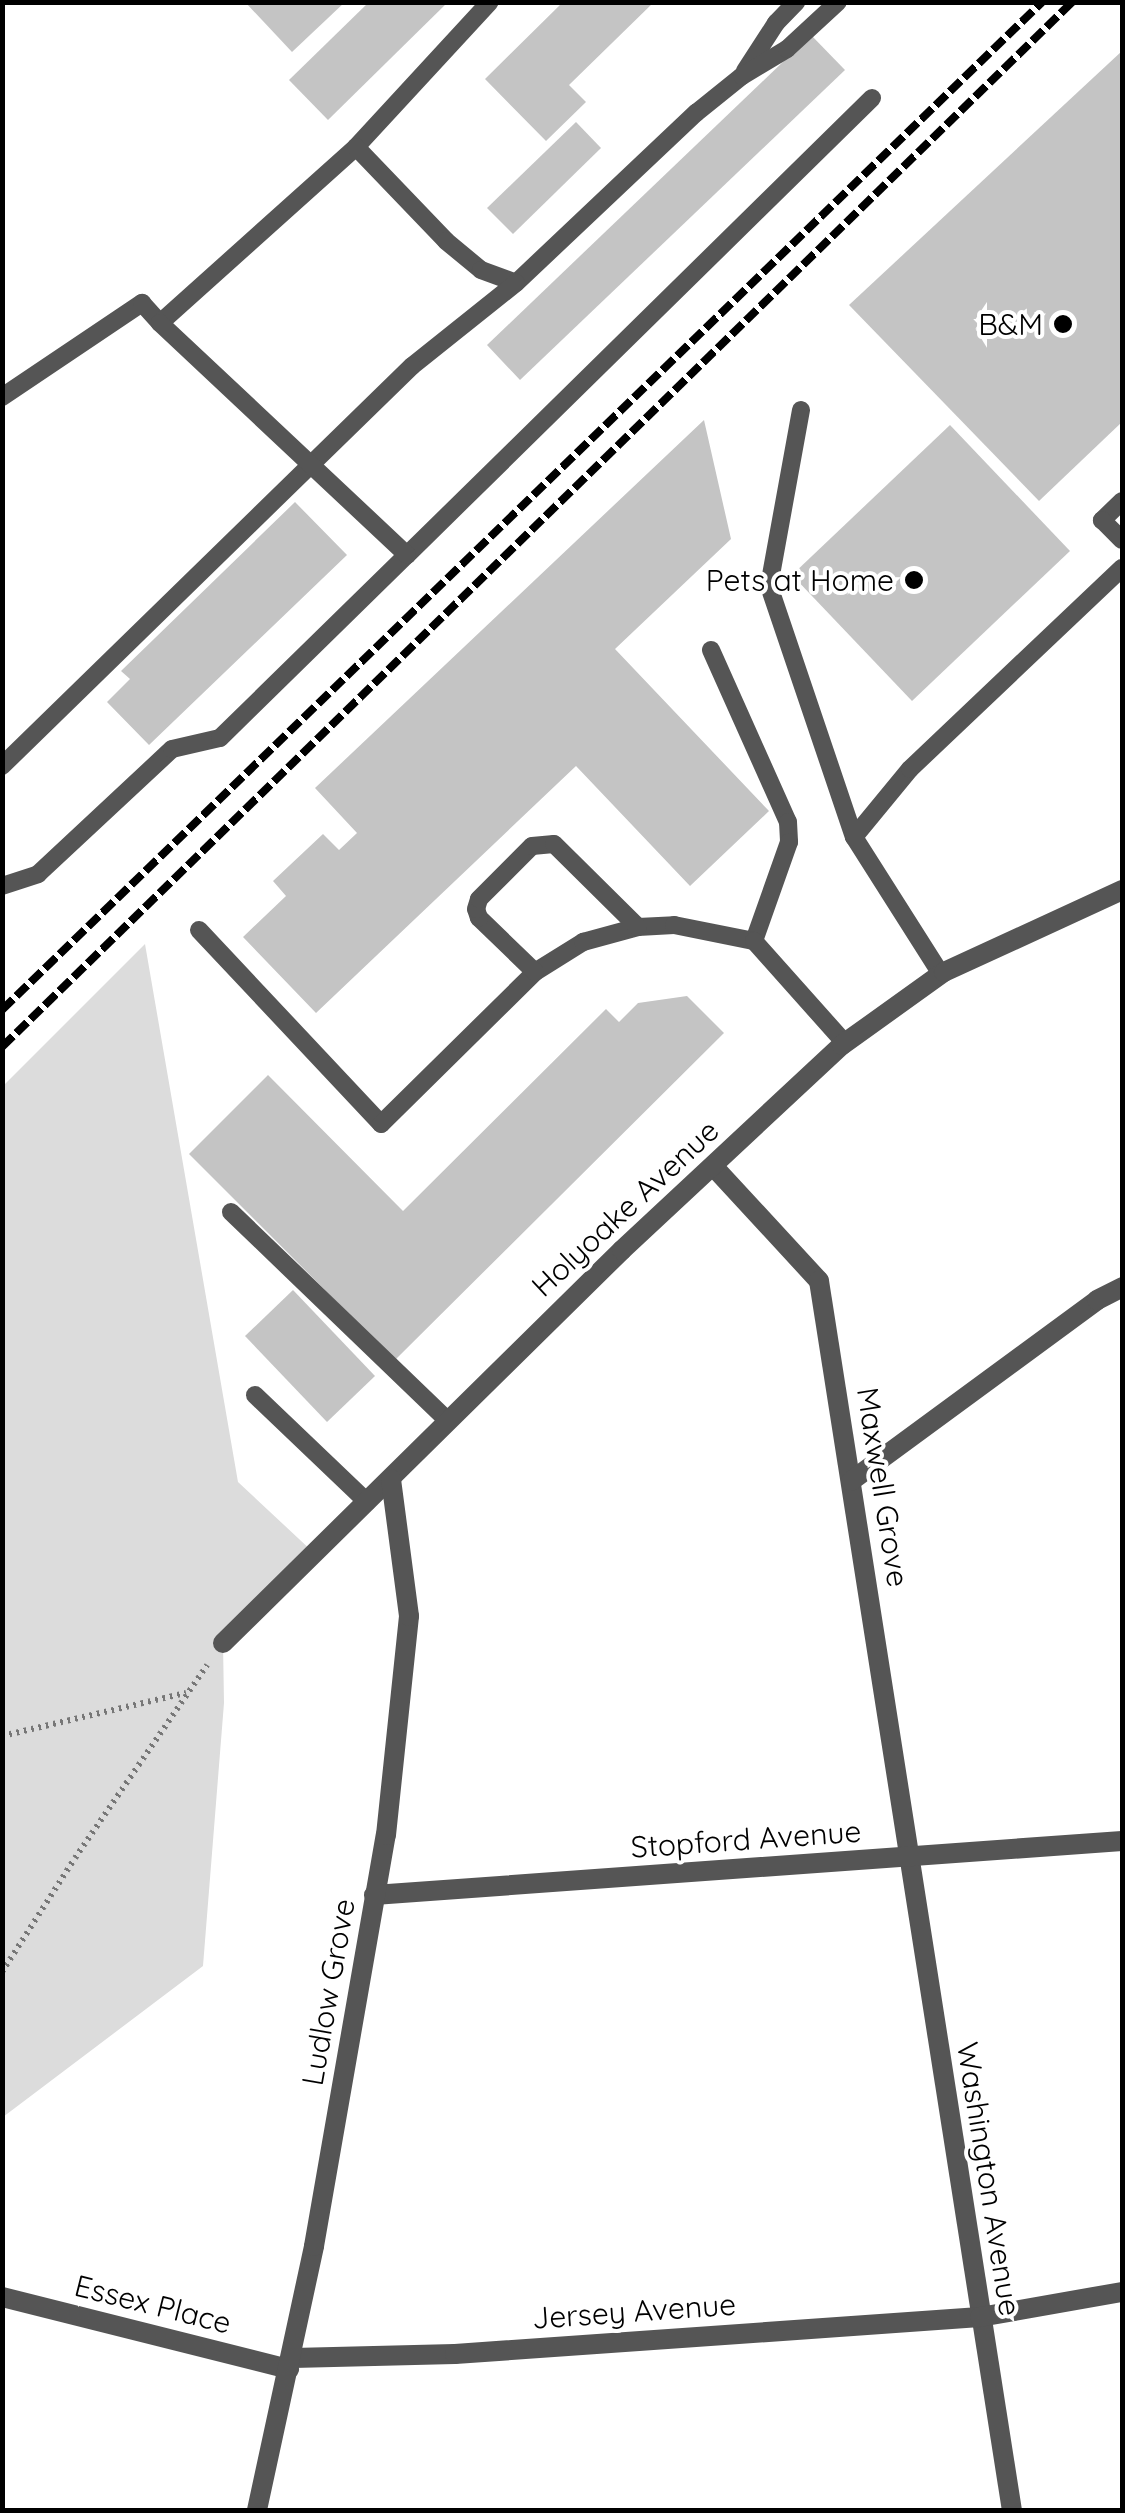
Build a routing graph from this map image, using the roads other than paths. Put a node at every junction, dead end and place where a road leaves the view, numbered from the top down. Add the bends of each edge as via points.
1 (490, 2) edge
2 (796, 2) edge
3 (838, 2) edge
4 (742, 76) junction
5 (872, 98) dead end
6 (356, 147) junction
7 (516, 283) junction
8 (160, 324) junction
9 (2, 397) edge
10 (801, 410) dead end
11 (308, 466) junction
12 (1122, 502) edge
13 (1122, 540) edge
14 (407, 555) junction
15 (1122, 568) edge
16 (711, 650) dead end
17 (2, 766) edge
18 (854, 836) junction
19 (2, 886) edge
20 (1122, 890) edge
21 (638, 926) junction
22 (200, 930) dead end
23 (754, 940) junction
24 (536, 972) junction
25 (941, 974) junction
26 (845, 1043) junction
27 (712, 1166) junction
28 (231, 1212) dead end
29 (1122, 1287) edge
30 (255, 1395) dead end
31 (448, 1421) junction
32 (391, 1479) junction
33 (850, 1481) junction
34 (367, 1502) junction
35 (222, 1643) road end
36 (1122, 1841) edge
37 (908, 1857) junction
38 (374, 1895) junction
39 (1122, 2292) edge
40 (2, 2297) edge
41 (980, 2317) junction
42 (291, 2364) junction
43 (257, 2510) edge
44 (1012, 2510) edge

1 - 6 lane
2 - 4 lane
3 - 4 lane via 787,48
4 - 7 lane
5 - 14 lane
6 - 7 lane via 458,251 482,270
6 - 8 lane
7 - 11 lane via 427,353
8 - 9 lane via 142,303
8 - 11 lane
10 - 18 lane via 769,586
11 - 14 lane
11 - 17 lane
12 - 13 lane via 1102,520
14 - 19 lane via 220,738 172,749 38,874
15 - 18 lane via 910,769
16 - 23 lane via 788,822 788,842
18 - 25 lane
20 - 25 street, Holyoake Avenue
21 - 23 lane via 674,925
21 - 24 lane via 582,942
21 - 24 lane via 554,844 532,846 476,910
22 - 24 lane via 381,1124
23 - 26 lane
25 - 26 street, Holyoake Avenue
26 - 27 street, Holyoake Avenue
27 - 31 street, Holyoake Avenue
27 - 33 street, Maxwell Grove via 818,1281
28 - 31 lane
29 - 33 street
30 - 34 lane
31 - 32 street, Holyoake Avenue
32 - 34 street, Holyoake Avenue
32 - 38 street, Ludlow Grove via 410,1616
33 - 37 street, Maxwell Grove
34 - 35 street, Holyoake Avenue
36 - 37 street, Stopford Avenue
37 - 38 street, Stopford Avenue
37 - 41 street, Washington Avenue
38 - 42 street, Ludlow Grove
39 - 41 street, Jersey Avenue
40 - 42 street, Essex Place
41 - 42 street, Jersey Avenue
41 - 44 street, Washington Avenue
42 - 43 street, Ludlow Grove

